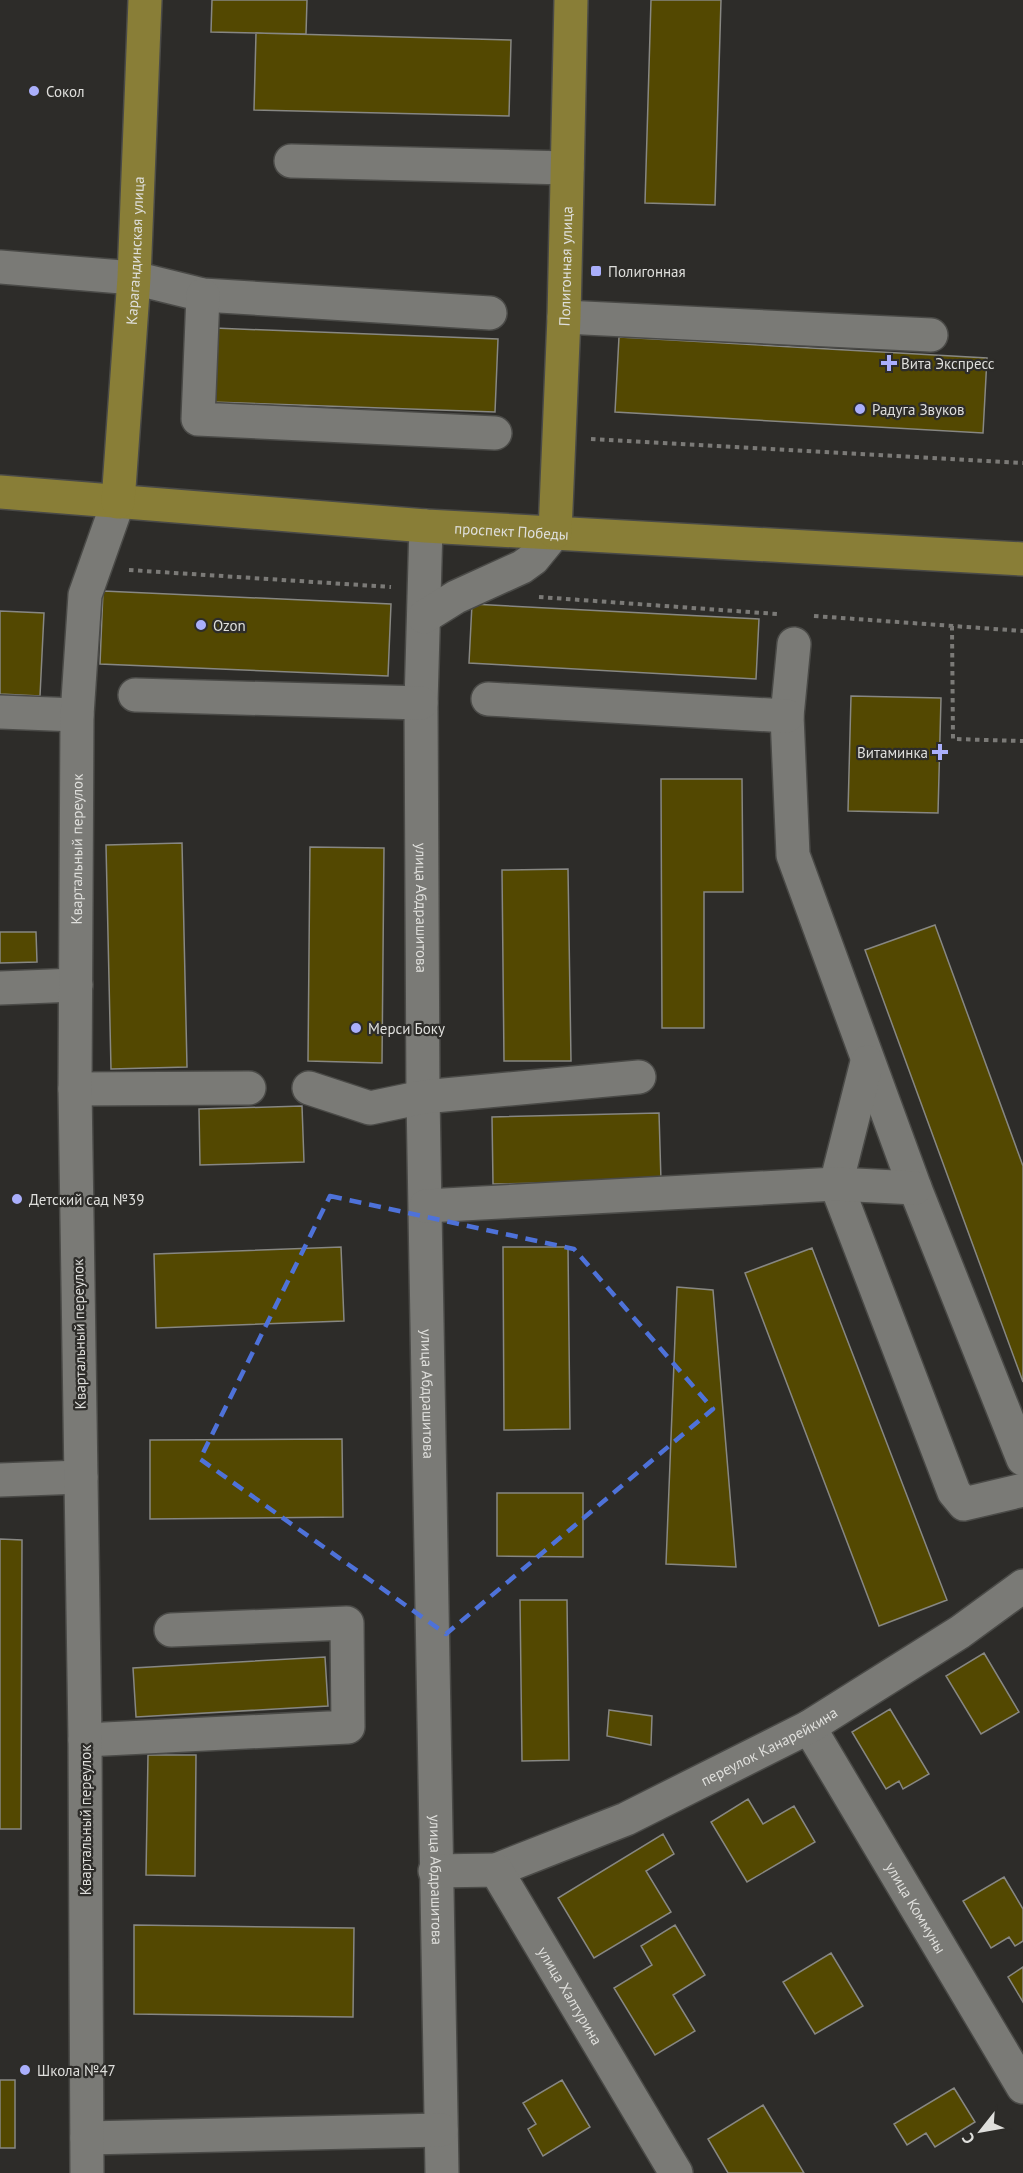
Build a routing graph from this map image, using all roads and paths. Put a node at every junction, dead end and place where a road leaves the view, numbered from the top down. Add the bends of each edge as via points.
1 (145, 0) edge
2 (570, 0) edge
3 (291, 161) dead end
4 (567, 168) junction
5 (0, 267) edge
6 (134, 278) junction
7 (203, 295) junction
8 (490, 313) dead end
9 (564, 317) junction
10 (931, 335) dead end
11 (495, 434) dead end
12 (559, 437) junction
13 (1023, 464) edge
14 (0, 492) edge
15 (118, 501) junction
16 (426, 526) junction
17 (555, 532) junction
18 (1023, 559) edge
19 (94, 567) junction
20 (537, 597) dead end
21 (424, 603) junction
22 (810, 616) dead end
23 (952, 626) junction
24 (790, 629) joint
25 (1023, 631) edge
26 (135, 695) dead end
27 (488, 699) dead end
28 (421, 703) junction
29 (0, 712) edge
30 (77, 715) junction
31 (788, 716) junction
32 (1023, 741) edge
33 (76, 985) junction
34 (0, 988) edge
35 (867, 1062) junction
36 (639, 1077) dead end
37 (249, 1088) dead end
38 (309, 1088) dead end
39 (75, 1089) junction
40 (423, 1096) junction
41 (836, 1184) junction
42 (915, 1188) junction
43 (426, 1206) junction
44 (1023, 1459) edge
45 (81, 1477) junction
46 (0, 1480) edge
47 (1023, 1490) edge
48 (1023, 1586) edge
49 (171, 1630) dead end
50 (809, 1727) junction
51 (85, 1740) junction
52 (496, 1870) junction
53 (435, 1872) junction
54 (1023, 2087) edge
55 (441, 2130) junction
56 (87, 2138) junction
57 (87, 2173) edge
58 (442, 2173) edge
59 (676, 2173) edge

1 - 6 main road, Карагандинская улица
2 - 4 main road, Полигонная улица
3 - 4 street
4 - 9 main road, Полигонная улица
5 - 6 street
6 - 7 street
6 - 15 main road, Карагандинская улица
7 - 8 street
7 - 11 street via 198,419
9 - 10 street
9 - 12 main road, Полигонная улица
12 - 13 path
12 - 17 main road, Полигонная улица
14 - 15 main road, проспект Победы
15 - 16 main road, проспект Победы
15 - 19 street, Квартальный переулок
16 - 17 main road, проспект Победы
16 - 21 street, улица Абдрашитова
17 - 18 main road, проспект Победы
17 - 21 street via 522,567 456,597
19 - 21 path
19 - 30 street, Квартальный переулок via 85,596
20 - 24 path
21 - 28 street, улица Абдрашитова
22 - 23 path
23 - 25 path
23 - 32 path via 953,739
24 - 31 street
26 - 28 street
27 - 31 street
28 - 40 street, улица Абдрашитова
29 - 30 street
30 - 33 street, Квартальный переулок
31 - 35 street via 793,855
33 - 34 street
33 - 39 street, Квартальный переулок
35 - 41 street
35 - 42 street
36 - 40 street
37 - 39 street
38 - 40 street via 370,1107
39 - 45 street, Квартальный переулок
40 - 43 street, улица Абдрашитова
41 - 42 street
41 - 43 street
41 - 47 street via 954,1492 964,1504
42 - 44 street
43 - 53 street, улица Абдрашитова
45 - 46 street
45 - 51 street, Квартальный переулок
48 - 50 street, переулок Канарейкина via 960,1632
49 - 51 street via 347,1623 348,1727
50 - 52 street, переулок Канарейкина via 626,1819
50 - 54 street, улица Коммуны
51 - 56 street, Квартальный переулок
52 - 53 street
52 - 59 street, улица Халтурина
53 - 55 street, улица Абдрашитова
55 - 56 street
55 - 58 street, улица Абдрашитова
56 - 57 street, Квартальный переулок

